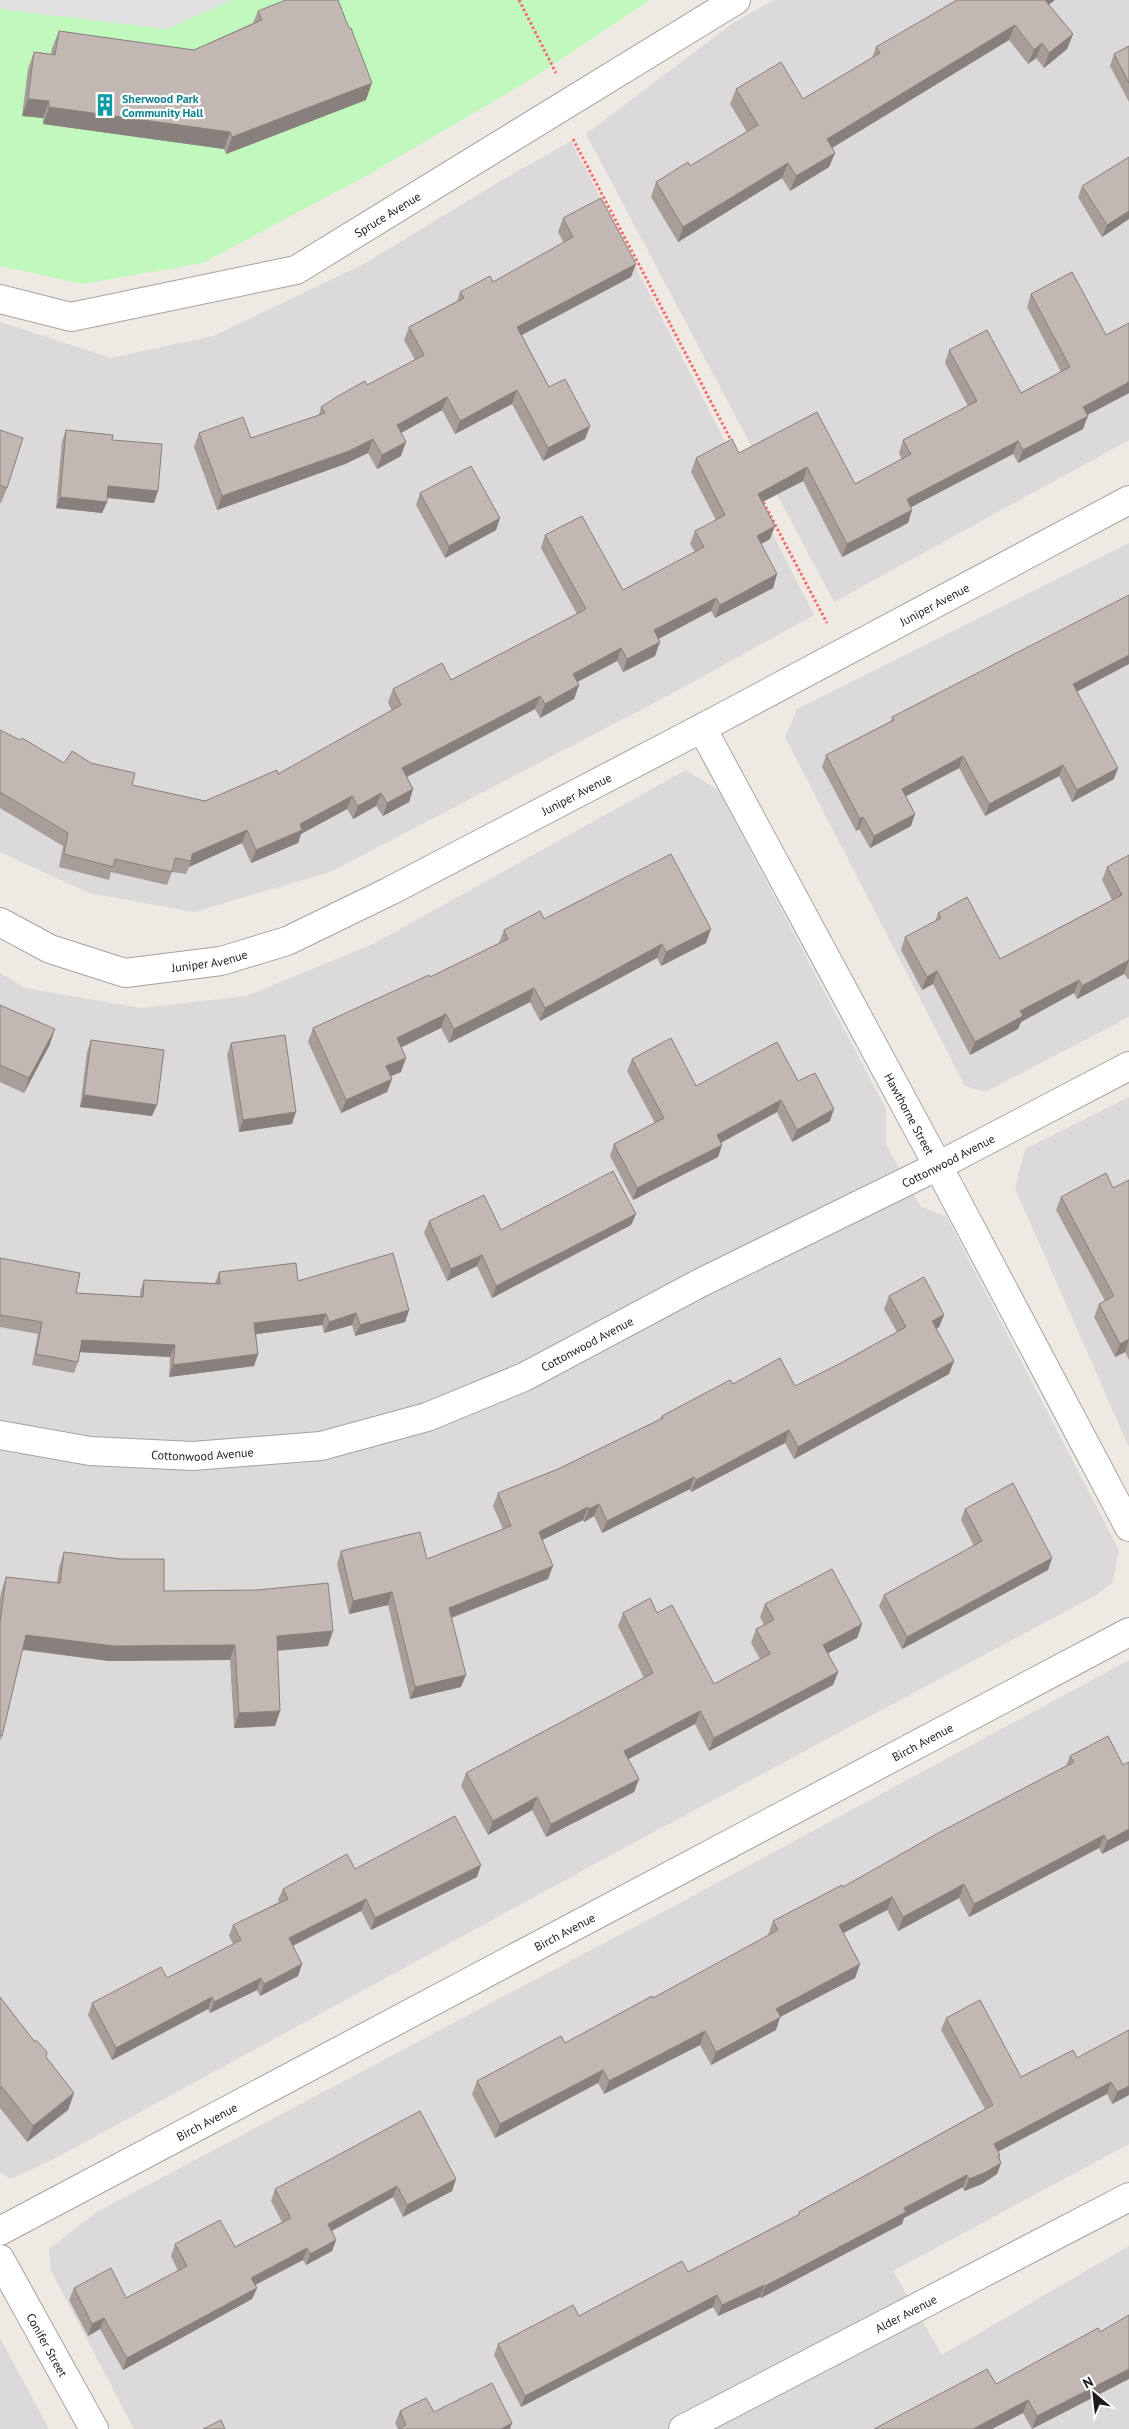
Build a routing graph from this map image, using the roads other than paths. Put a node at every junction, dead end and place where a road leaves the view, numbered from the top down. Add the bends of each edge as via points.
1 (736, 0) edge
2 (0, 299) edge
3 (1129, 500) edge
4 (702, 728) junction
5 (0, 922) edge
6 (1129, 1066) edge
7 (938, 1166) junction
8 (0, 1435) edge
9 (1129, 1527) edge
10 (1129, 1632) edge
11 (1129, 2197) edge
12 (0, 2231) edge
13 (0, 2259) edge
14 (94, 2429) edge
15 (683, 2429) edge

1 - 2 street, Spruce Avenue via 296,270 71,317
3 - 4 street, Juniper Avenue
4 - 5 street, Juniper Avenue via 287,941 221,961 125,973 50,949
4 - 7 street, Hawthorne Street
6 - 7 street, Cottonwood Avenue
7 - 8 street, Cottonwood Avenue via 702,1282 524,1376 427,1417 321,1446 193,1456 90,1450
7 - 9 street, Hawthorne Street
10 - 12 street, Birch Avenue
11 - 15 street, Alder Avenue
13 - 14 street, Conifer Street

